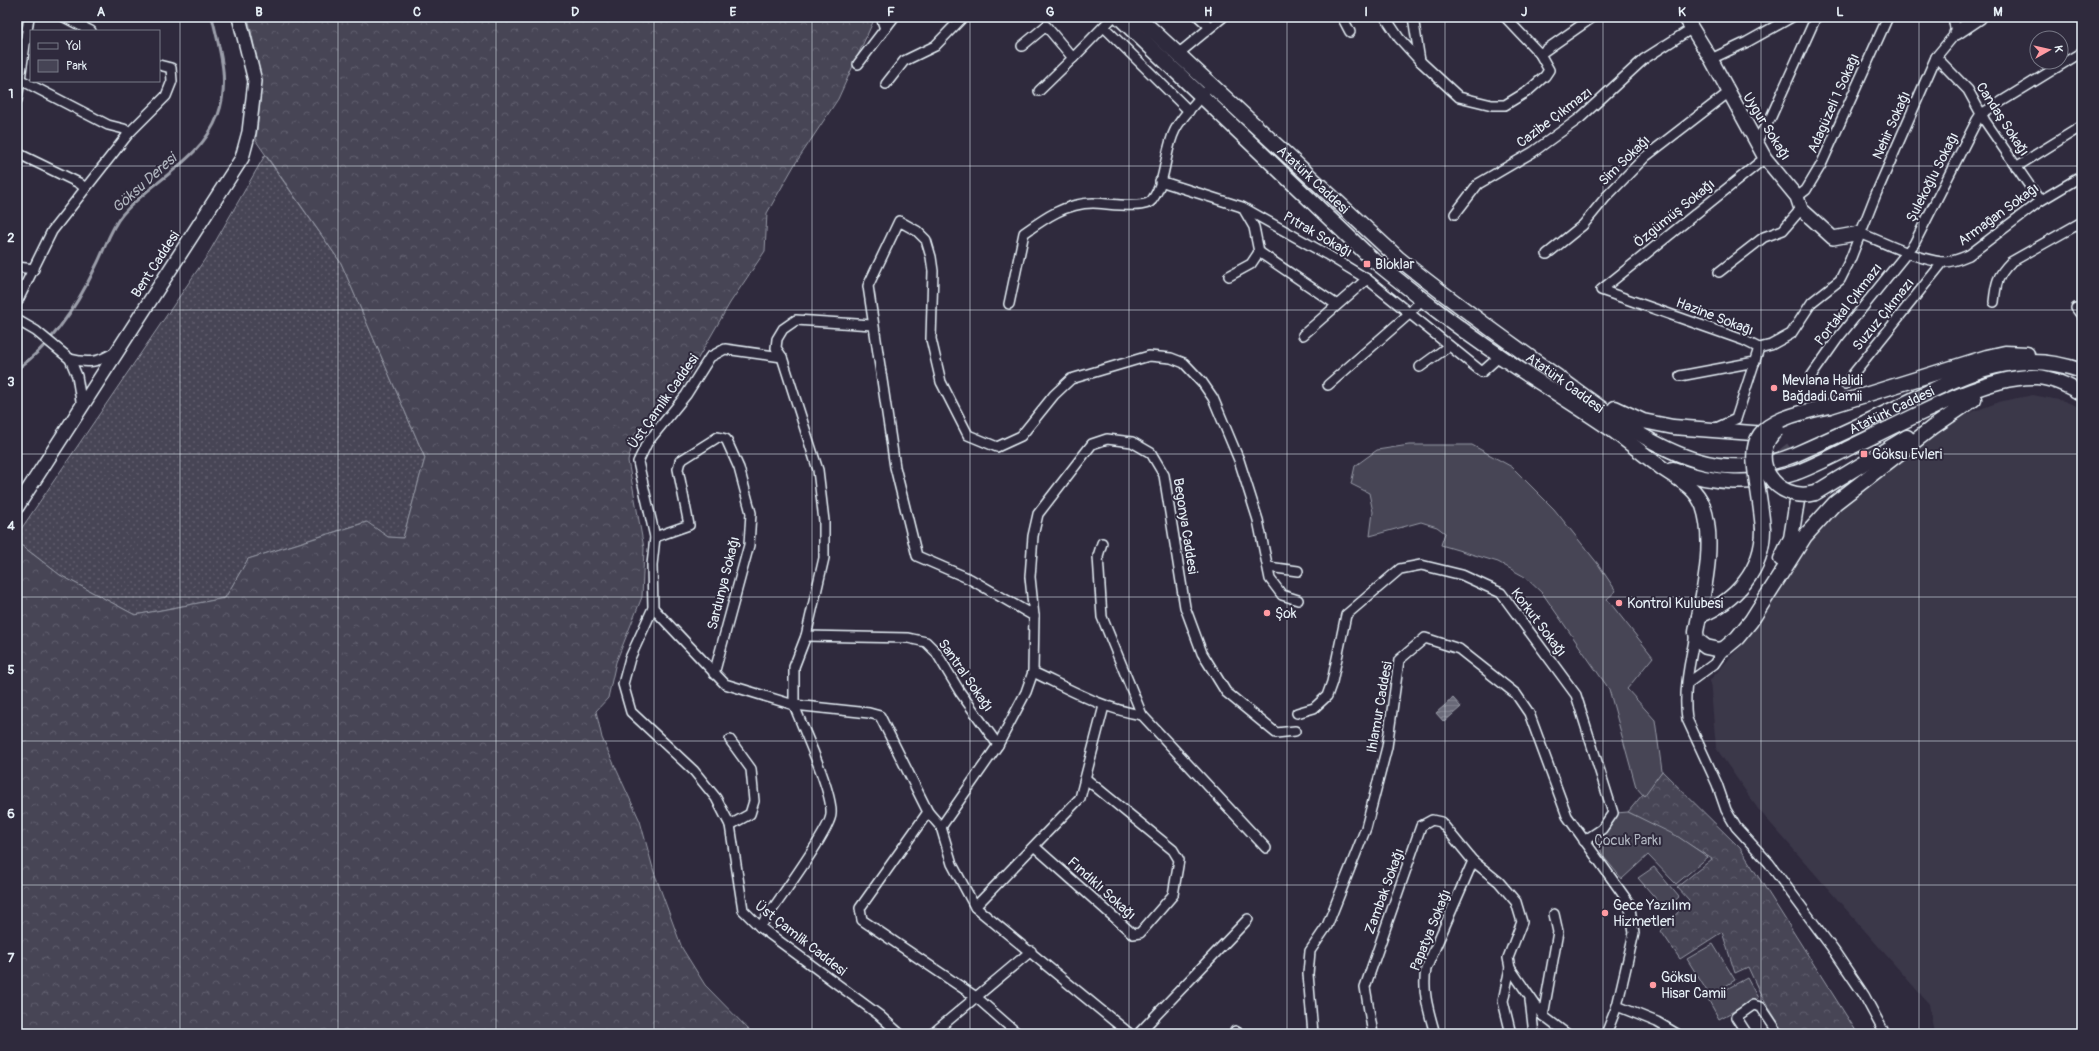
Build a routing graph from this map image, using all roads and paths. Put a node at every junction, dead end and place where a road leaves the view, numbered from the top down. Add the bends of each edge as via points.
1 (29, 17) edge
2 (64, 17) edge
3 (239, 17) edge
4 (881, 17) edge
5 (894, 17) edge
6 (963, 17) edge
7 (1113, 17) edge
8 (1119, 17) edge
9 (1138, 17) edge
10 (1199, 17) edge
11 (1223, 17) edge
12 (1342, 17) edge
13 (1385, 17) edge
14 (1412, 17) edge
15 (1505, 17) edge
16 (1593, 17) edge
17 (1685, 17) edge
18 (1792, 17) edge
19 (1816, 17) edge
20 (1888, 17) edge
21 (1953, 17) edge
22 (1980, 17) edge
23 (1104, 27) junction
24 (1210, 27) junction
25 (885, 28) junction
26 (1691, 29) junction
27 (89, 30) edge
28 (1350, 32) dead end
29 (1956, 33) junction
30 (1022, 46) dead end
31 (2082, 52) edge
32 (1178, 54) junction
33 (1540, 54) junction
34 (1936, 57) junction
35 (1073, 58) junction
36 (1711, 59) junction
37 (1420, 61) junction
38 (858, 64) dead end
39 (160, 65) edge
40 (19, 79) edge
41 (886, 84) dead end
42 (1039, 91) dead end
43 (1206, 91) junction
44 (1728, 93) junction
45 (17, 100) edge
46 (1189, 111) junction
47 (1981, 114) junction
48 (2082, 126) edge
49 (129, 133) junction
50 (1756, 142) junction
51 (17, 153) edge
52 (1765, 158) junction
53 (2016, 167) junction
54 (2082, 176) edge
55 (1160, 181) junction
56 (84, 188) junction
57 (2040, 201) junction
58 (1799, 203) junction
59 (1242, 207) junction
60 (1455, 214) dead end
61 (2082, 222) edge
62 (1860, 233) junction
63 (1260, 252) junction
64 (1908, 252) junction
65 (1547, 254) dead end
66 (1943, 262) junction
67 (17, 267) edge
68 (34, 269) junction
69 (1719, 272) dead end
70 (1229, 276) dead end
71 (1366, 279) junction
72 (1601, 290) joint
73 (1422, 300) junction
74 (17, 302) edge
75 (1994, 302) dead end
76 (1009, 304) dead end
77 (1336, 305) junction
78 (2076, 308) dead end
79 (1409, 314) junction
80 (2082, 316) edge
81 (17, 320) edge
82 (872, 325) junction
83 (1303, 335) dead end
84 (1449, 346) junction
85 (1758, 348) junction
86 (118, 351) junction
87 (1500, 356) junction
88 (782, 357) junction
89 (70, 359) junction
90 (1755, 362) junction
91 (2051, 362) junction
92 (1420, 367) dead end
93 (2082, 371) edge
94 (1812, 375) dead end
95 (1680, 376) dead end
96 (2016, 379) junction
97 (1845, 384) dead end
98 (1328, 385) dead end
99 (2082, 394) edge
100 (1974, 399) junction
101 (1589, 400) junction
102 (1830, 406) junction
103 (82, 407) junction
104 (1737, 414) junction
105 (1711, 430) junction
106 (1765, 434) joint
107 (1648, 457) junction
108 (1797, 501) tunnel mouth
109 (17, 507) edge
110 (655, 537) junction
111 (1102, 543) dead end
112 (1268, 567) junction
113 (1298, 571) dead end
114 (1298, 600) dead end
115 (653, 608) junction
116 (1034, 616) junction
117 (1699, 616) junction
118 (1696, 632) junction
119 (806, 636) junction
120 (1725, 648) junction
121 (1033, 672) junction
122 (714, 674) junction
123 (1688, 683) junction
124 (794, 705) junction
125 (1104, 706) junction
126 (1297, 713) dead end
127 (1142, 715) junction
128 (1295, 730) dead end
129 (730, 740) dead end
130 (998, 745) junction
131 (1086, 780) junction
132 (928, 812) junction
133 (730, 825) junction
134 (941, 827) junction
135 (1584, 841) junction
136 (1035, 847) junction
137 (1266, 848) dead end
138 (1473, 861) junction
139 (975, 907) junction
140 (1554, 914) dead end
141 (1248, 919) dead end
142 (760, 927) junction
143 (1031, 951) junction
144 (1510, 968) junction
145 (976, 997) junction
146 (1530, 998) junction
147 (1617, 1006) junction
148 (1543, 1016) junction
149 (1004, 1021) junction
150 (900, 1034) edge
151 (932, 1034) edge
152 (1013, 1034) edge
153 (1018, 1034) edge
154 (1130, 1034) edge
155 (1141, 1034) edge
156 (1313, 1034) edge
157 (1373, 1034) edge
158 (1435, 1034) edge
159 (1511, 1034) edge
160 (1534, 1034) edge
161 (1567, 1034) edge
162 (1606, 1034) edge
163 (1677, 1034) edge
164 (1747, 1034) edge
165 (1779, 1034) edge
166 (1885, 1034) edge

1 - 40 street
2 - 27 street
3 - 86 street, Bent Caddesi via 255,81 249,132 242,158
4 - 25 street
5 - 25 street
6 - 41 street via 935,46 904,61
7 - 23 street
8 - 43 main road, Atatürk Caddesi
9 - 32 main road, Atatürk Caddesi
10 - 24 street
11 - 24 street
12 - 28 street
13 - 37 street
14 - 37 street
15 - 33 street
16 - 33 street
17 - 26 street, Uygur Sokağı
18 - 36 street
19 - 50 street via 1771,117
20 - 58 street, Adagüzeli 1 Sokaḡı via 1821,164
21 - 29 street
22 - 29 street
23 - 35 street
23 - 46 street
24 - 32 street
25 - 38 street
26 - 36 street, Uygur Sokağı
26 - 60 street, Cazibe Çıkmazı via 1644,59 1580,118 1533,152 1478,184
29 - 34 street, Nehir Sokağı
30 - 35 street via 1046,26
31 - 47 street
32 - 43 main road, Atatürk Caddesi
33 - 37 street via 1549,70 1545,76 1528,92 1505,105 1492,105 1458,97
34 - 47 street, Candaş Sokağı via 1962,82
34 - 62 street, Nehir Sokağı
35 - 42 street
36 - 44 street, Uygur Sokağı
39 - 49 street via 171,68 172,81 166,96
40 - 45 street
40 - 49 street via 108,126 124,129
43 - 46 street
43 - 73 main road, Atatürk Caddesi via 1372,259
43 - 101 main road, Atatürk Caddesi via 1398,258
44 - 50 street, Uygur Sokağı
44 - 65 street, Sim Sokağı via 1644,157 1583,225
46 - 55 street via 1174,130
47 - 53 street, Candaş Sokağı
47 - 64 street, Şulekoğlu Sokaḡı
48 - 53 street
49 - 56 street
50 - 52 street, Uygur Sokağı
51 - 56 street via 79,183
52 - 58 street, Uygur Sokağı
52 - 72 street, Özgümüş Sokağı
53 - 57 street, Candaş Sokağı
54 - 57 street, Armaḡan Sokaḡı
55 - 59 street, Pıtrak Sokağı
55 - 76 street via 1152,201 1142,206 1091,203 1068,207 1024,233
56 - 68 street via 52,232
57 - 66 street, Armaḡan Sokaḡı via 1969,255
58 - 62 street, Uygur Sokağı via 1833,238
58 - 69 street, Adagüzeli 1 Sokaḡı via 1783,230 1764,237
59 - 63 street via 1254,227
59 - 71 street, Pıtrak Sokağı
61 - 75 street via 2004,269 1996,282
62 - 64 street
62 - 85 street, Hazine Sokaḡı via 1840,280 1812,302 1791,334 1771,345
63 - 70 street via 1252,264
63 - 77 street
64 - 66 street
64 - 94 street, Portakal Çıkmazı via 1857,314
66 - 97 street, Suzuz Çıkmazı
67 - 68 street
68 - 74 street
71 - 77 street
71 - 79 street, Pıtrak Sokağı
72 - 85 street, Hazine Sokaḡı via 1743,340
73 - 79 street
73 - 87 main road, Atatürk Caddesi
77 - 83 street
78 - 80 street
79 - 84 street, Pıtrak Sokağı
79 - 98 street
81 - 89 street via 36,331
82 - 88 street via 796,320 783,329 777,339 776,348
82 - 112 street via 868,286 899,221 917,231 926,240 933,272 931,339 941,382 968,435 997,446 1021,436 1054,395 1071,379 1149,356 1171,358 1184,363 1213,398 1239,460 1258,520
82 - 116 street via 895,467 917,556 970,579
84 - 87 street, Pıtrak Sokağı via 1482,372
84 - 92 street
85 - 90 street
86 - 89 street via 95,363
86 - 103 street, Bent Caddesi
87 - 107 main road, Atatürk Caddesi via 1611,429
88 - 110 street, Üst Çamlik Caddesi via 725,349 710,357 686,394 647,443 638,462
88 - 119 street via 818,470 824,521 824,558
89 - 103 street via 77,376
90 - 95 street
90 - 104 street
91 - 93 main road, Atatürk Caddesi
91 - 101 main road, Atatürk Caddesi via 2011,362 1975,372 1794,455 1760,465 1714,464 1686,457 1655,443
91 - 102 main road via 2036,355 2005,353
96 - 99 main road via 2037,377 2056,382
96 - 100 main road
96 - 107 main road via 1985,386 1949,400 1796,472 1769,479 1746,482 1717,481 1682,473
100 - 102 main road, bridge via 1816,492 1798,495 1777,486 1766,469 1764,448 1772,432 1779,426
100 - 120 main road via 1933,427 1835,503 1805,536 1751,621
101 - 105 main road via 1653,424
102 - 117 main road, bridge via 1782,419 1759,436 1753,455 1763,529 1761,551 1750,576 1732,596
103 - 109 street, Bent Caddesi
104 - 105 street via 1732,421
104 - 106 street via 1745,427
105 - 106 main road
107 - 117 main road via 1687,483 1702,505 1708,524 1709,543
108 - 120 main road via 1791,538 1785,552
110 - 115 street, Üst Çamlik Caddesi via 652,565
110 - 122 street, Sardunya Sokağı via 689,525 678,469 680,461 718,438 726,439 738,468 751,514 749,545
111 - 127 street via 1098,556 1102,617
112 - 113 street
112 - 114 street via 1270,580 1282,595
115 - 122 street
115 - 133 street, Üst Çamlik Caddesi via 630,658 623,684 631,712 694,771 716,798
116 - 121 street, Begonya Caddesi
116 - 128 street, Begonya Caddesi via 1030,578 1033,536 1038,514 1092,444 1107,439 1132,442 1151,453 1164,474 1185,607 1202,653 1226,692 1276,733
117 - 118 main road
118 - 120 main road via 1697,640 1706,647 1714,650
118 - 123 street
119 - 124 street via 794,667
119 - 130 street, Santral Sokağı via 908,638 926,642 936,652 960,692
120 - 123 street via 1714,664
121 - 125 street
121 - 130 street, Begonya Caddesi via 1026,692
122 - 124 street via 724,684
123 - 166 street via 1685,707 1687,719 1726,810 1736,827 1769,863 1835,952 1864,995
124 - 132 street via 880,716
124 - 142 street via 830,798 832,816 823,834
125 - 127 street via 1120,712
125 - 131 street
126 - 135 street, Korkut Sokağı via 1314,708 1327,696 1346,616 1400,569 1421,566 1462,575 1483,583 1501,593 1576,695 1613,813 1602,829
127 - 137 street
129 - 133 street via 752,769 754,801 750,814
130 - 134 street, Begonya Caddesi
131 - 136 street via 1080,798
131 - 136 street, Fındıklı Sokağı via 1174,850 1180,860 1173,895 1140,932 1133,934
132 - 134 street
132 - 145 street via 860,908 862,920
133 - 142 street, Üst Çamlik Caddesi via 743,910
134 - 139 street via 952,864
135 - 147 street via 1629,903 1634,933
135 - 156 street, Ihlamur Caddesi via 1567,816 1529,713 1516,694 1459,649 1424,638 1399,660 1387,747 1366,828 1327,926 1310,951 1308,974
136 - 139 street
138 - 144 street, Zambak Sokağı via 1499,882 1516,902 1522,922 1508,958
138 - 157 street, Zambak Sokağı via 1441,822 1432,820 1421,826 1365,987
138 - 158 street, Papatya Sokağı via 1426,970 1426,1001
139 - 143 street
140 - 148 street via 1558,932
141 - 155 street via 1140,1032
142 - 150 street, Üst Çamlik Caddesi via 879,1015
143 - 145 street
143 - 154 street
144 - 146 street
144 - 159 street, Zambak Sokağı via 1503,1001
145 - 149 street
145 - 151 street
146 - 148 street
146 - 160 street
147 - 162 street
147 - 163 street via 1657,1022
148 - 161 street
149 - 152 street
149 - 153 street
164 - 165 street via 1736,1017 1753,1005 1761,1007

